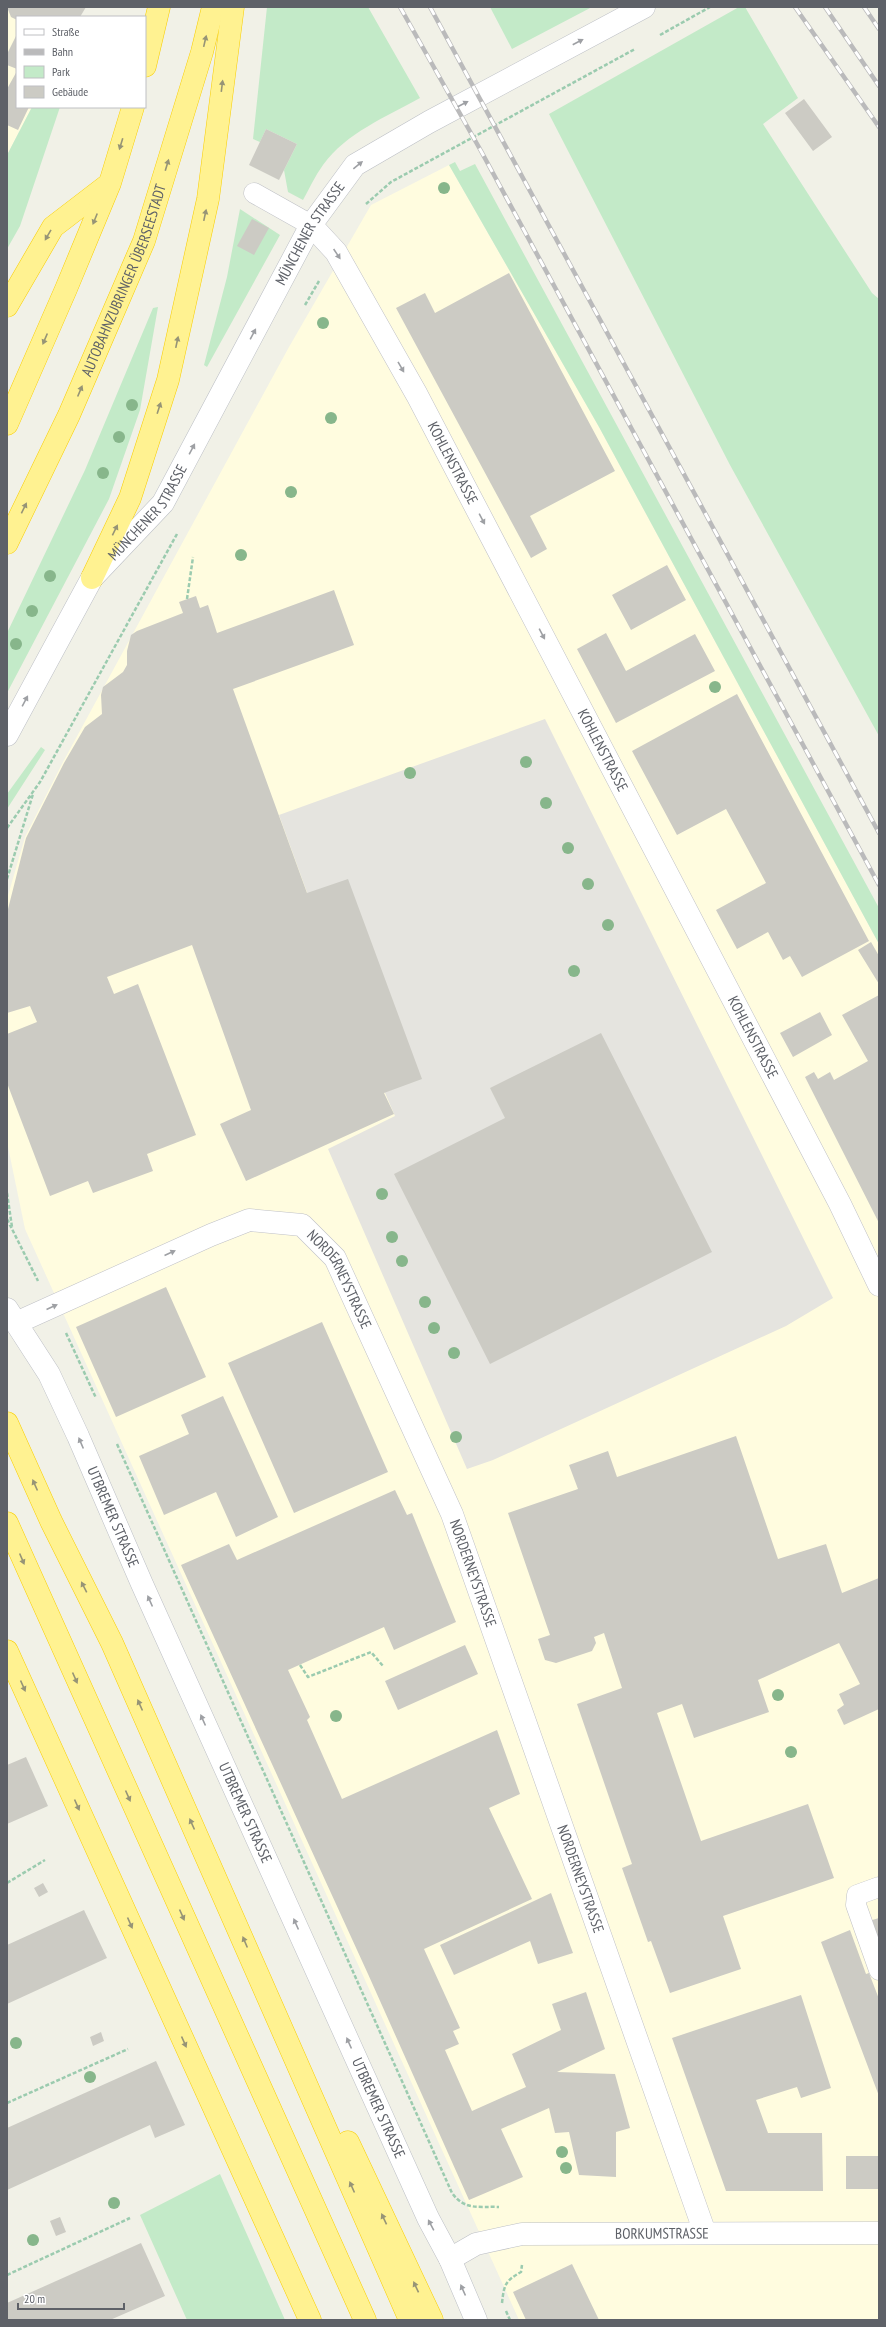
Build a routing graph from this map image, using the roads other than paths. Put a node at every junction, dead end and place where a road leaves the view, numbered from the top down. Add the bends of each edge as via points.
1 (159, 7) edge
2 (213, 7) edge
3 (233, 7) edge
4 (644, 7) edge
5 (146, 62) edge
6 (133, 108) edge
7 (110, 183) junction
8 (254, 193) dead end
9 (311, 225) junction
10 (7, 306) edge
11 (7, 424) edge
12 (7, 543) edge
13 (92, 578) junction
14 (7, 735) edge
15 (879, 1286) edge
16 (11, 1316) edge
17 (7, 1423) edge
18 (7, 1523) edge
19 (7, 1651) edge
20 (879, 1886) edge
21 (879, 1970) edge
22 (260, 1978) junction
23 (705, 2233) junction
24 (879, 2233) edge
25 (450, 2259) junction
26 (310, 2320) edge
27 (365, 2320) edge
28 (410, 2320) edge
29 (432, 2320) edge
30 (476, 2320) edge

1 - 5 highway
12 -> 2 highway, AUTOBAHNZUBRINGER ÜBERSEESTADT via 69,415 144,241 202,52
13 -> 3 highway via 130,498 168,380 208,199
9 -> 4 street, MÜNCHENER STRASSE via 355,165
6 -> 7 highway
7 -> 10 highway via 53,227
7 -> 11 highway
8 - 9 lane
13 -> 9 street, MÜNCHENER STRASSE via 163,503
9 -> 15 street, KOHLENSTRASSE via 336,252 417,395 840,1204
14 -> 13 street
16 -> 23 street, NORDERNEYSTRASSE via 52,1307 249,1220 302,1225 335,1258 452,1514
25 -> 16 street, UTBREMER STRASSE via 421,2203 145,1591 78,1436 49,1374
22 -> 17 highway via 112,1643 51,1521
18 -> 27 highway
19 -> 26 highway
20 - 21 lane via 857,1895 856,1905
28 -> 22 highway
29 -> 22 highway via 348,2143
23 - 24 street, BORKUMSTRASSE
23 - 25 street, BORKUMSTRASSE via 522,2234 476,2244
30 -> 25 street, UTBREMER STRASSE

